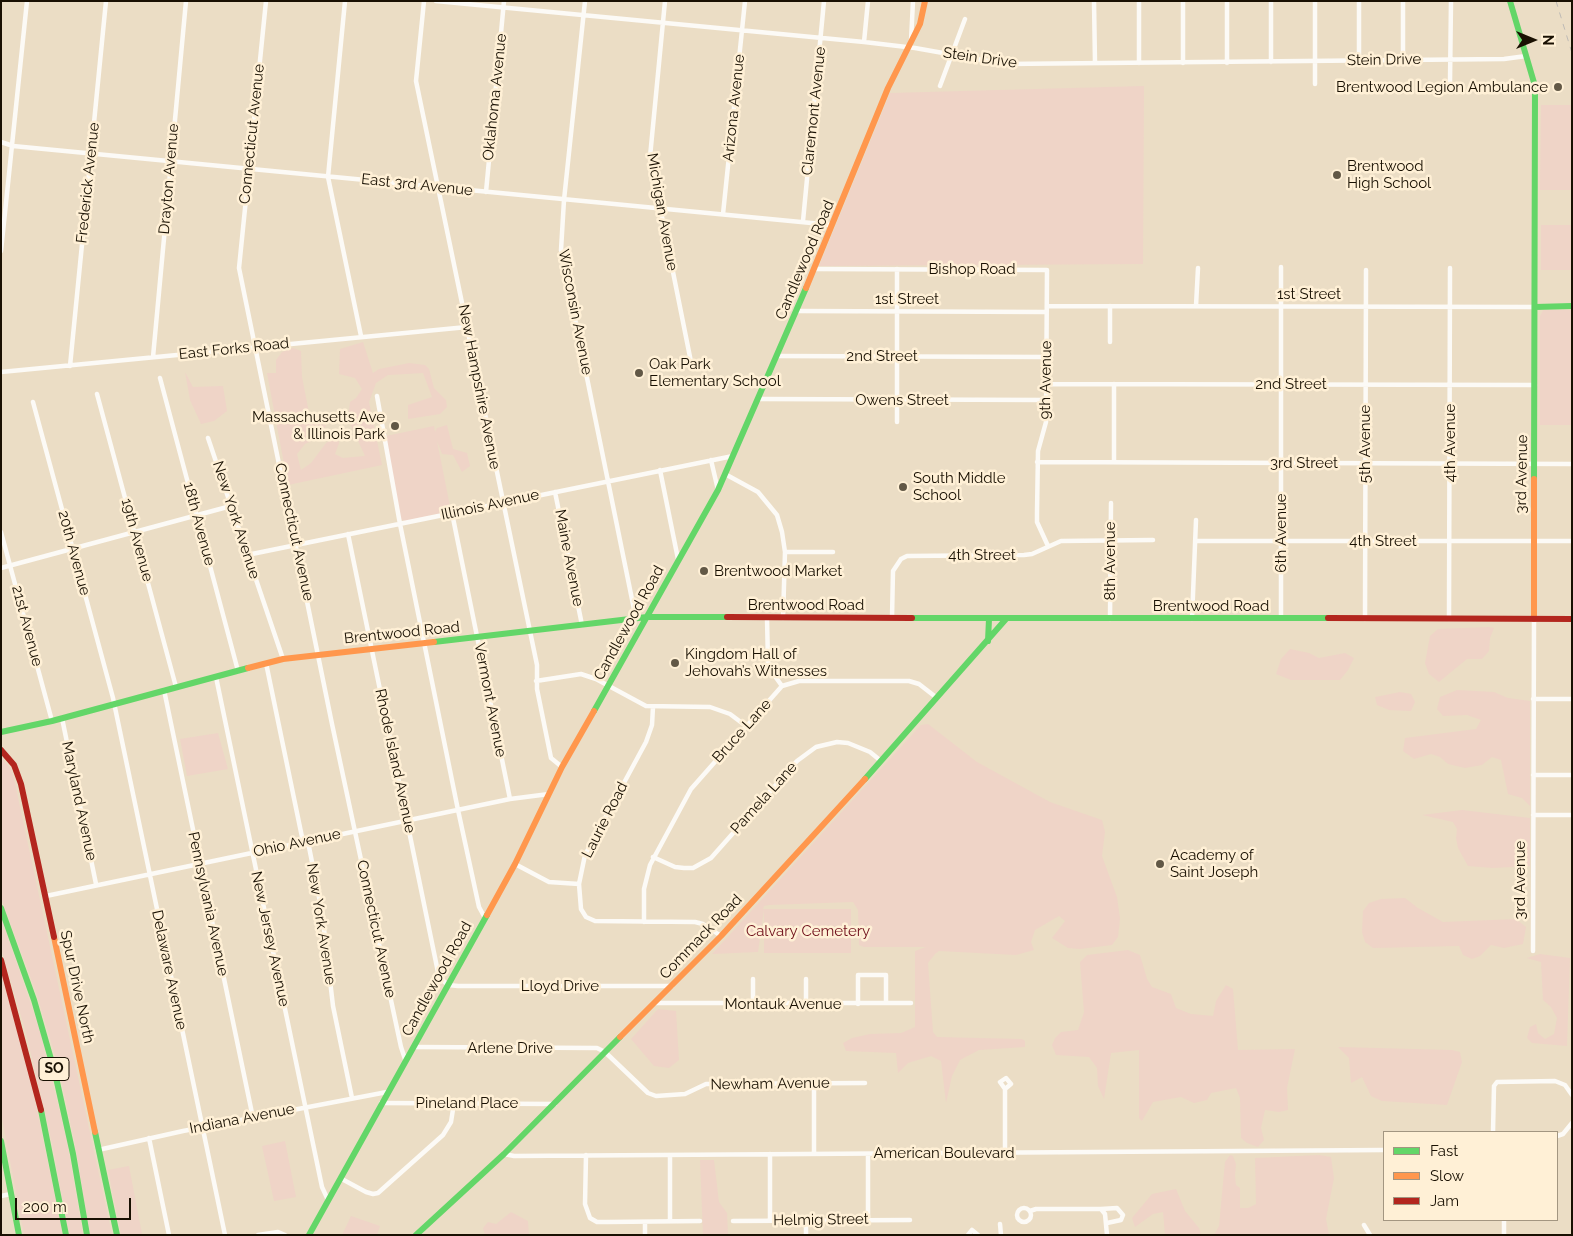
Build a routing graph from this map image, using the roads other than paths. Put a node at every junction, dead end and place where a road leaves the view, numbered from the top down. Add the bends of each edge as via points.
1 (27, 1) edge
2 (106, 1) edge
3 (186, 1) edge
4 (266, 1) edge
5 (345, 1) edge
6 (424, 1) edge
7 (436, 1) edge
8 (504, 1) edge
9 (585, 1) edge
10 (665, 1) edge
11 (745, 1) edge
12 (824, 1) edge
13 (868, 1) edge
14 (913, 1) edge
15 (925, 1) edge
16 (1094, 1) edge
17 (1139, 1) edge
18 (1183, 1) edge
19 (1227, 1) edge
20 (1271, 1) edge
21 (1315, 1) edge
22 (1359, 1) edge
23 (1403, 1) edge
24 (1451, 1) edge
25 (1510, 1) edge
26 (504, 8) junction
27 (583, 16) junction
28 (965, 19) dead end
29 (663, 23) junction
30 (742, 30) junction
31 (821, 37) junction
32 (864, 42) junction
33 (910, 45) junction
34 (952, 54) junction
35 (1526, 56) junction
36 (1450, 59) junction
37 (1403, 60) junction
38 (1315, 61) junction
39 (1359, 61) junction
40 (1271, 62) junction
41 (1095, 63) junction
42 (1139, 63) junction
43 (1183, 63) junction
44 (1227, 63) junction
45 (1450, 82) dead end
46 (1315, 84) dead end
47 (940, 86) dead end
48 (1, 142) edge
49 (13, 146) junction
50 (91, 153) junction
51 (171, 162) junction
52 (249, 169) junction
53 (328, 176) junction
54 (438, 187) junction
55 (486, 192) junction
56 (564, 200) junction
57 (660, 209) junction
58 (724, 214) junction
59 (803, 221) junction
60 (832, 226) junction
61 (1, 251) edge
62 (1281, 267) dead end
63 (815, 268) junction
64 (1198, 268) dead end
65 (1450, 268) dead end
66 (897, 269) junction
67 (1046, 270) joint
68 (1366, 270) dead end
69 (1047, 306) junction
70 (1110, 306) junction
71 (1196, 306) junction
72 (1366, 306) junction
73 (1572, 306) edge
74 (1281, 307) junction
75 (1450, 307) junction
76 (1535, 307) junction
77 (797, 311) junction
78 (897, 312) junction
79 (1046, 312) junction
80 (467, 327) junction
81 (361, 336) junction
82 (1110, 342) dead end
83 (255, 347) junction
84 (777, 356) junction
85 (896, 356) junction
86 (153, 357) junction
87 (1046, 357) junction
88 (691, 362) dead end
89 (70, 366) junction
90 (1, 372) edge
91 (160, 378) dead end
92 (1046, 384) junction
93 (1114, 384) junction
94 (1281, 384) junction
95 (1365, 384) junction
96 (1450, 384) junction
97 (1535, 385) junction
98 (97, 394) dead end
99 (377, 396) dead end
100 (759, 399) junction
101 (896, 400) junction
102 (1046, 400) junction
103 (33, 402) dead end
104 (896, 422) dead end
105 (208, 438) dead end
106 (733, 456) junction
107 (711, 460) junction
108 (1037, 462) junction
109 (1114, 462) junction
110 (1281, 462) junction
111 (1365, 463) junction
112 (1450, 463) junction
113 (1534, 463) junction
114 (1572, 464) edge
115 (660, 470) junction
116 (725, 474) junction
117 (608, 480) junction
118 (718, 490) junction
119 (555, 492) junction
120 (502, 502) junction
121 (1111, 503) dead end
122 (231, 506) junction
123 (452, 513) junction
124 (197, 515) junction
125 (1196, 520) dead end
126 (400, 524) junction
127 (1, 532) edge
128 (135, 532) junction
129 (348, 534) junction
130 (1153, 540) dead end
131 (1281, 540) junction
132 (1365, 540) junction
133 (1110, 541) junction
134 (1194, 541) junction
135 (1449, 541) junction
136 (1534, 541) junction
137 (1572, 541) edge
138 (297, 545) junction
139 (1048, 546) junction
140 (72, 549) junction
141 (784, 552) junction
142 (833, 552) dead end
143 (247, 555) junction
144 (678, 560) junction
145 (10, 565) junction
146 (1, 568) edge
147 (647, 617) junction
148 (636, 618) junction
149 (767, 618) junction
150 (783, 618) junction
151 (892, 618) junction
152 (1192, 618) junction
153 (1281, 618) junction
154 (989, 619) junction
155 (1006, 619) junction
156 (1110, 619) junction
157 (1365, 619) junction
158 (1449, 619) junction
159 (1534, 619) junction
160 (1572, 619) edge
161 (582, 625) junction
162 (530, 631) junction
163 (477, 637) junction
164 (988, 641) junction
165 (424, 643) junction
166 (371, 650) junction
167 (318, 655) junction
168 (283, 659) junction
169 (266, 663) junction
170 (238, 671) junction
171 (216, 677) junction
172 (536, 681) junction
173 (608, 686) junction
174 (782, 686) junction
175 (176, 687) junction
176 (164, 690) junction
177 (937, 698) junction
178 (1533, 699) junction
179 (1572, 699) edge
180 (114, 704) junction
181 (653, 706) junction
182 (62, 718) junction
183 (52, 721) junction
184 (746, 726) junction
185 (1, 732) edge
186 (1, 737) edge
187 (1, 750) edge
188 (881, 761) junction
189 (562, 767) junction
190 (1533, 775) junction
191 (1572, 775) edge
192 (549, 794) junction
193 (510, 799) junction
194 (458, 810) junction
195 (1533, 815) junction
196 (1572, 815) edge
197 (407, 821) junction
198 (356, 831) junction
199 (305, 841) junction
200 (252, 852) junction
201 (653, 857) junction
202 (200, 863) junction
203 (515, 864) junction
204 (149, 873) junction
205 (96, 884) junction
206 (579, 884) junction
207 (46, 896) junction
208 (1, 908) edge
209 (486, 918) junction
210 (644, 922) junction
211 (721, 936) junction
212 (1533, 951) dead end
213 (1, 960) edge
214 (753, 979) dead end
215 (806, 979) dead end
216 (448, 985) junction
217 (672, 986) junction
218 (655, 1003) junction
219 (806, 1003) junction
220 (753, 1004) junction
221 (858, 1004) junction
222 (886, 1004) junction
223 (911, 1004) dead end
224 (414, 1047) junction
225 (605, 1052) junction
226 (405, 1058) junction
227 (814, 1083) junction
228 (865, 1083) dead end
229 (1005, 1089) dead end
230 (387, 1092) junction
231 (1572, 1095) edge
232 (352, 1098) junction
233 (380, 1103) junction
234 (454, 1103) junction
235 (554, 1104) junction
236 (305, 1107) junction
237 (254, 1118) junction
238 (1572, 1122) edge
239 (202, 1128) junction
240 (1493, 1131) edge
241 (1558, 1136) edge
242 (149, 1138) junction
243 (1, 1141) edge
244 (98, 1150) junction
245 (1383, 1150) edge
246 (814, 1153) junction
247 (1005, 1153) junction
248 (504, 1154) junction
249 (770, 1154) junction
250 (868, 1154) junction
251 (586, 1155) junction
252 (670, 1155) junction
253 (340, 1178) junction
254 (11, 1194) junction
255 (1, 1196) edge
256 (328, 1200) junction
257 (1101, 1209) junction
258 (1030, 1211) dead end
259 (868, 1219) junction
260 (770, 1220) junction
261 (806, 1220) junction
262 (910, 1220) dead end
263 (670, 1221) junction
264 (700, 1221) dead end
265 (733, 1221) dead end
266 (1504, 1221) edge
267 (645, 1222) junction
268 (1107, 1223) junction
269 (1000, 1224) dead end
270 (1364, 1225) dead end
271 (19, 1235) edge
272 (66, 1235) edge
273 (87, 1235) edge
274 (117, 1235) edge
275 (169, 1235) edge
276 (225, 1235) edge
277 (258, 1235) edge
278 (285, 1235) edge
279 (309, 1235) edge
280 (416, 1235) edge
281 (645, 1235) edge
282 (806, 1235) edge
283 (968, 1235) edge
284 (978, 1235) edge
285 (1001, 1235) edge
286 (1107, 1235) edge
287 (1370, 1235) edge
288 (1504, 1235) edge

1 - 49 street
2 - 50 street, Frederick Avenue
3 - 51 street, Drayton Avenue
4 - 52 street, Connecticut Avenue
5 - 53 street
6 - 54 street, New Hampshire Avenue via 416,81
7 - 26 street, Stein Drive
8 - 26 street, Oklahoma Avenue
9 - 27 street, Wisconsin Avenue
10 - 29 street, Michigan Avenue
11 - 30 street, Arizona Avenue
12 - 31 street, Claremont Avenue
13 - 32 street
14 - 33 street
15 - 33 main road, Candlewood Road via 920,24
16 - 41 street
17 - 42 street
18 - 43 street
19 - 44 street
20 - 40 street
21 - 38 street
22 - 39 street
23 - 37 street
24 - 36 street
25 - 35 main road, 3rd Avenue
26 - 27 street, Stein Drive
26 - 55 street, Oklahoma Avenue
27 - 29 street, Stein Drive
27 - 56 street, Wisconsin Avenue
28 - 34 street
29 - 30 street, Stein Drive
29 - 57 street, Michigan Avenue via 650,157
30 - 31 street, Stein Drive
30 - 58 street, Arizona Avenue
31 - 32 street, Stein Drive
31 - 59 street, Claremont Avenue
32 - 33 street, Stein Drive
33 - 34 street, Stein Drive
33 - 60 main road, Candlewood Road via 888,88
34 - 41 street, Stein Drive via 1005,64
34 - 47 street
35 - 36 street, Stein Drive
35 - 76 main road, 3rd Avenue via 1535,86
36 - 37 street, Stein Drive
36 - 45 street
37 - 39 street, Stein Drive
38 - 39 street, Stein Drive
38 - 40 street, Stein Drive
38 - 46 street
40 - 44 street, Stein Drive
41 - 42 street, Stein Drive
42 - 43 street, Stein Drive
43 - 44 street, Stein Drive
48 - 49 street, East 3rd Avenue
49 - 50 street, East 3rd Avenue
49 - 61 street
50 - 51 street, East 3rd Avenue
50 - 89 street, Frederick Avenue
51 - 52 street, East 3rd Avenue
51 - 86 street, Drayton Avenue
52 - 53 street, East 3rd Avenue
52 - 83 street, Connecticut Avenue via 239,268
53 - 54 street, East 3rd Avenue
53 - 81 street
54 - 55 street, East 3rd Avenue
54 - 80 street, New Hampshire Avenue
55 - 56 street, East 3rd Avenue
56 - 57 street, East 3rd Avenue
56 - 117 street, Wisconsin Avenue via 563,264
57 - 58 street, East 3rd Avenue
57 - 88 street, Michigan Avenue
58 - 59 street, East 3rd Avenue
59 - 60 street, East 3rd Avenue
60 - 63 main road, Candlewood Road
62 - 74 street, 6th Avenue
63 - 66 street, Bishop Road
63 - 77 main road, Candlewood Road
64 - 71 street
65 - 75 street, 4th Avenue
66 - 67 street, Bishop Road
66 - 78 street
67 - 69 street, 9th Avenue
68 - 72 street, 5th Avenue
69 - 70 street, 1st Street
69 - 79 street, 9th Avenue
70 - 71 street, 1st Street
70 - 82 street
71 - 74 street, 1st Street
72 - 74 street, 1st Street
72 - 75 street, 1st Street
72 - 95 street, 5th Avenue
73 - 76 main road, 1st Street
74 - 94 street, 6th Avenue
75 - 76 street, 1st Street
75 - 96 street, 4th Avenue
76 - 97 main road, 3rd Avenue
77 - 78 street, 1st Street
77 - 84 main road, Candlewood Road
78 - 79 street, 1st Street
78 - 85 street
79 - 87 street, 9th Avenue
80 - 81 street, East Forks Road
80 - 120 street, New Hampshire Avenue
81 - 83 street, East Forks Road
83 - 86 street, East Forks Road
83 - 138 street, Connecticut Avenue
84 - 85 street, 2nd Street
84 - 100 main road, Candlewood Road
85 - 87 street, 2nd Street
85 - 101 street
86 - 89 street, East Forks Road
87 - 92 street, 9th Avenue
89 - 90 street, East Forks Road
91 - 124 street, 18th Avenue
92 - 93 street, 2nd Street
92 - 102 street, 9th Avenue
93 - 94 street, 2nd Street
93 - 109 street
94 - 95 street, 2nd Street
94 - 110 street, 6th Avenue
95 - 96 street, 2nd Street
95 - 111 street, 5th Avenue
96 - 97 street, 2nd Street
96 - 112 street, 4th Avenue
97 - 113 main road, 3rd Avenue
98 - 128 street, 19th Avenue
99 - 126 street
100 - 101 street, Owens Street
100 - 106 main road, Candlewood Road
101 - 102 street, Owens Street
101 - 104 street
102 - 108 street, 9th Avenue via 1046,422
103 - 140 street, 20th Avenue
105 - 122 street, New York Avenue
106 - 107 street, Illinois Avenue
106 - 116 main road, Candlewood Road
107 - 115 street, Illinois Avenue
107 - 118 street
108 - 109 street, 3rd Street
108 - 139 street, 9th Avenue via 1037,522
109 - 110 street, 3rd Street
110 - 111 street, 3rd Street
110 - 131 street, 6th Avenue
111 - 112 street, 3rd Street
111 - 132 street, 5th Avenue
112 - 113 street, 3rd Street
112 - 135 street, 4th Avenue
113 - 114 street, 3rd Street
113 - 136 main road, 3rd Avenue
115 - 117 street, Illinois Avenue
115 - 144 street
116 - 118 main road, Candlewood Road
116 - 141 street via 750,486 766,500 780,524
117 - 119 street, Illinois Avenue
117 - 148 street, Wisconsin Avenue
118 - 144 main road, Candlewood Road
119 - 120 street, Illinois Avenue
119 - 161 street, Maine Avenue
120 - 123 street, Illinois Avenue
120 - 162 street, New Hampshire Avenue
121 - 133 street, 8th Avenue
122 - 124 street
122 - 143 street, New York Avenue
123 - 126 street, Illinois Avenue
123 - 163 street, Vermont Avenue
124 - 128 street
124 - 170 street, 18th Avenue
125 - 134 street
126 - 129 street, Illinois Avenue
126 - 165 street
127 - 145 street, 21st Avenue
128 - 140 street
128 - 175 street, 19th Avenue
129 - 138 street, Illinois Avenue
129 - 166 street, Rhode Island Avenue
130 - 133 street, 4th Street
131 - 132 street, 4th Street
131 - 134 street, 4th Street
131 - 153 street, 6th Avenue
132 - 135 street, 4th Street
132 - 157 street, 5th Avenue
133 - 139 street, 4th Street via 1061,541
133 - 156 street, 8th Avenue
134 - 152 street
135 - 136 street, 4th Street
135 - 158 street, 4th Avenue
136 - 137 street, 4th Street
136 - 159 main road, 3rd Avenue
138 - 143 street, Illinois Avenue
138 - 167 street, Connecticut Avenue
139 - 151 street, 4th Street via 1024,555 914,555 901,559 893,570
140 - 145 street
140 - 180 street, 20th Avenue
141 - 142 street
141 - 150 street
143 - 168 street, New York Avenue
144 - 147 main road, Candlewood Road
145 - 146 street
145 - 183 street, 21st Avenue
147 - 148 main road, Brentwood Road
147 - 149 main road, Brentwood Road
147 - 173 main road, Candlewood Road
148 - 161 main road, Brentwood Road
149 - 150 main road, Brentwood Road
149 - 174 street via 768,662
150 - 151 main road, Brentwood Road
151 - 154 main road, Brentwood Road
152 - 153 main road, Brentwood Road
152 - 156 main road, Brentwood Road
153 - 157 main road, Brentwood Road
154 - 155 main road, Brentwood Road
154 - 164 main road
155 - 156 main road, Brentwood Road
155 - 164 main road, Commack Road
157 - 158 main road, Brentwood Road
158 - 159 main road, Brentwood Road
159 - 160 main road, Brentwood Road
159 - 178 street, 3rd Avenue
161 - 162 main road, Brentwood Road
162 - 163 main road, Brentwood Road
162 - 172 street, New Hampshire Avenue via 537,665
163 - 165 main road, Brentwood Road
163 - 193 street, Vermont Avenue
164 - 177 main road, Commack Road
165 - 166 main road, Brentwood Road
165 - 194 street
166 - 167 main road, Brentwood Road
166 - 197 street, Rhode Island Avenue
167 - 168 main road, Brentwood Road
167 - 198 street, Connecticut Avenue
168 - 169 main road, Brentwood Road
169 - 170 main road, Brentwood Road
169 - 199 street, New York Avenue
170 - 171 main road, Brentwood Road
171 - 175 main road, Brentwood Road
171 - 200 street, New Jersey Avenue
172 - 173 street via 581,674
172 - 189 street, New Hampshire Avenue via 551,758
173 - 181 street via 637,703
173 - 189 main road, Candlewood Road
174 - 177 street, Bruce Lane via 805,680 909,682 920,684
174 - 184 street, Bruce Lane
175 - 176 main road, Brentwood Road
176 - 180 main road, Brentwood Road
176 - 202 street, Pennsylvania Avenue
177 - 188 main road, Commack Road
178 - 179 street
178 - 190 street, 3rd Avenue
180 - 182 main road, Brentwood Road
180 - 204 street, Delaware Avenue
181 - 184 street via 710,707 730,714
181 - 206 street, Laurie Road via 652,725 646,742 590,844
182 - 183 main road, Brentwood Road
182 - 205 street, Maryland Avenue
183 - 185 main road, Brentwood Road
183 - 186 main road, Brentwood Road
184 - 201 street, Bruce Lane via 691,789
187 - 207 main road, Spur Drive North via 18,773
188 - 201 street, Pamela Lane via 865,749 848,743 816,747 797,761 711,858 693,868 675,868
188 - 211 main road, Commack Road
189 - 192 main road, Candlewood Road
190 - 191 street
190 - 195 street, 3rd Avenue
192 - 193 street, Ohio Avenue
192 - 203 main road, Candlewood Road
193 - 194 street, Ohio Avenue
194 - 197 street, Ohio Avenue
194 - 209 street via 479,907
195 - 196 street
195 - 212 street, 3rd Avenue
197 - 198 street, Ohio Avenue
197 - 216 street, Rhode Island Avenue via 440,977
198 - 199 street, Ohio Avenue
198 - 226 street, Connecticut Avenue via 400,1047
199 - 200 street, Ohio Avenue
199 - 232 street, New York Avenue via 309,846 324,922 333,1006
200 - 202 street, Ohio Avenue
200 - 236 street, New Jersey Avenue
201 - 210 street, Bruce Lane via 644,889
202 - 204 street, Ohio Avenue
202 - 237 street, Pennsylvania Avenue
203 - 206 street via 549,882
203 - 209 main road, Candlewood Road
204 - 205 street, Ohio Avenue
204 - 239 street, Delaware Avenue
205 - 207 street, Ohio Avenue
206 - 210 street, Laurie Road via 581,909 586,917 596,922
207 - 244 main road, Spur Drive North
208 - 273 main road, SO via 34,1000 55,1073
209 - 216 main road, Candlewood Road
210 - 211 street, Laurie Road via 703,924
211 - 217 main road, Commack Road
213 - 272 main road, SO via 37,1092
214 - 220 street
215 - 219 street
216 - 217 street, Lloyd Drive
216 - 224 main road, Candlewood Road
217 - 218 main road, Commack Road
218 - 220 street, Montauk Avenue
218 - 225 main road, Commack Road
219 - 220 street, Montauk Avenue
219 - 221 street, Montauk Avenue
221 - 222 street, Montauk Avenue
221 - 222 street via 858,976 886,975
222 - 223 street, Montauk Avenue
224 - 225 street, Arlene Drive via 598,1048
224 - 226 main road, Candlewood Road
225 - 227 street, Newham Avenue via 639,1086 656,1096 684,1094 706,1084
225 - 235 main road, Commack Road
226 - 230 main road, Candlewood Road
227 - 228 street, Newham Avenue
227 - 246 street
229 - 247 street
230 - 232 street, Indiana Avenue
230 - 233 main road, Candlewood Road
231 - 240 street via 1555,1081 1497,1082 1494,1086
232 - 236 street, Indiana Avenue
233 - 234 street, Pineland Place
233 - 253 main road, Candlewood Road
234 - 235 street, Pineland Place
234 - 253 street via 451,1122 443,1134 378,1193 366,1192
235 - 248 main road, Commack Road
236 - 237 street, Indiana Avenue
236 - 256 street, New Jersey Avenue via 322,1187
237 - 239 street, Indiana Avenue
238 - 241 street
239 - 242 street, Indiana Avenue
239 - 276 street, Delaware Avenue
242 - 244 street, Indiana Avenue
242 - 275 street
243 - 254 main road
244 - 274 main road, Spur Drive North
245 - 247 street, American Boulevard
246 - 249 street, American Boulevard
246 - 250 street, American Boulevard
247 - 250 street, American Boulevard
248 - 251 street, American Boulevard
248 - 280 main road, Commack Road
249 - 252 street, American Boulevard
249 - 260 street
250 - 259 street
251 - 252 street, American Boulevard
251 - 267 street via 585,1204 590,1218 597,1222
252 - 263 street
253 - 256 main road, Candlewood Road
254 - 255 street
254 - 271 main road
256 - 279 main road, Candlewood Road
257 - 258 street
257 - 268 street
257 - 268 street via 1117,1208 1123,1215 1120,1220
259 - 261 street, Helmig Street
259 - 262 street, Helmig Street
260 - 261 street, Helmig Street
260 - 265 street, Helmig Street
261 - 282 street
263 - 264 street
263 - 267 street
266 - 288 street
267 - 281 street
268 - 286 street
269 - 285 street
270 - 287 street
277 - 278 street via 278,1232
283 - 284 street via 974,1230

